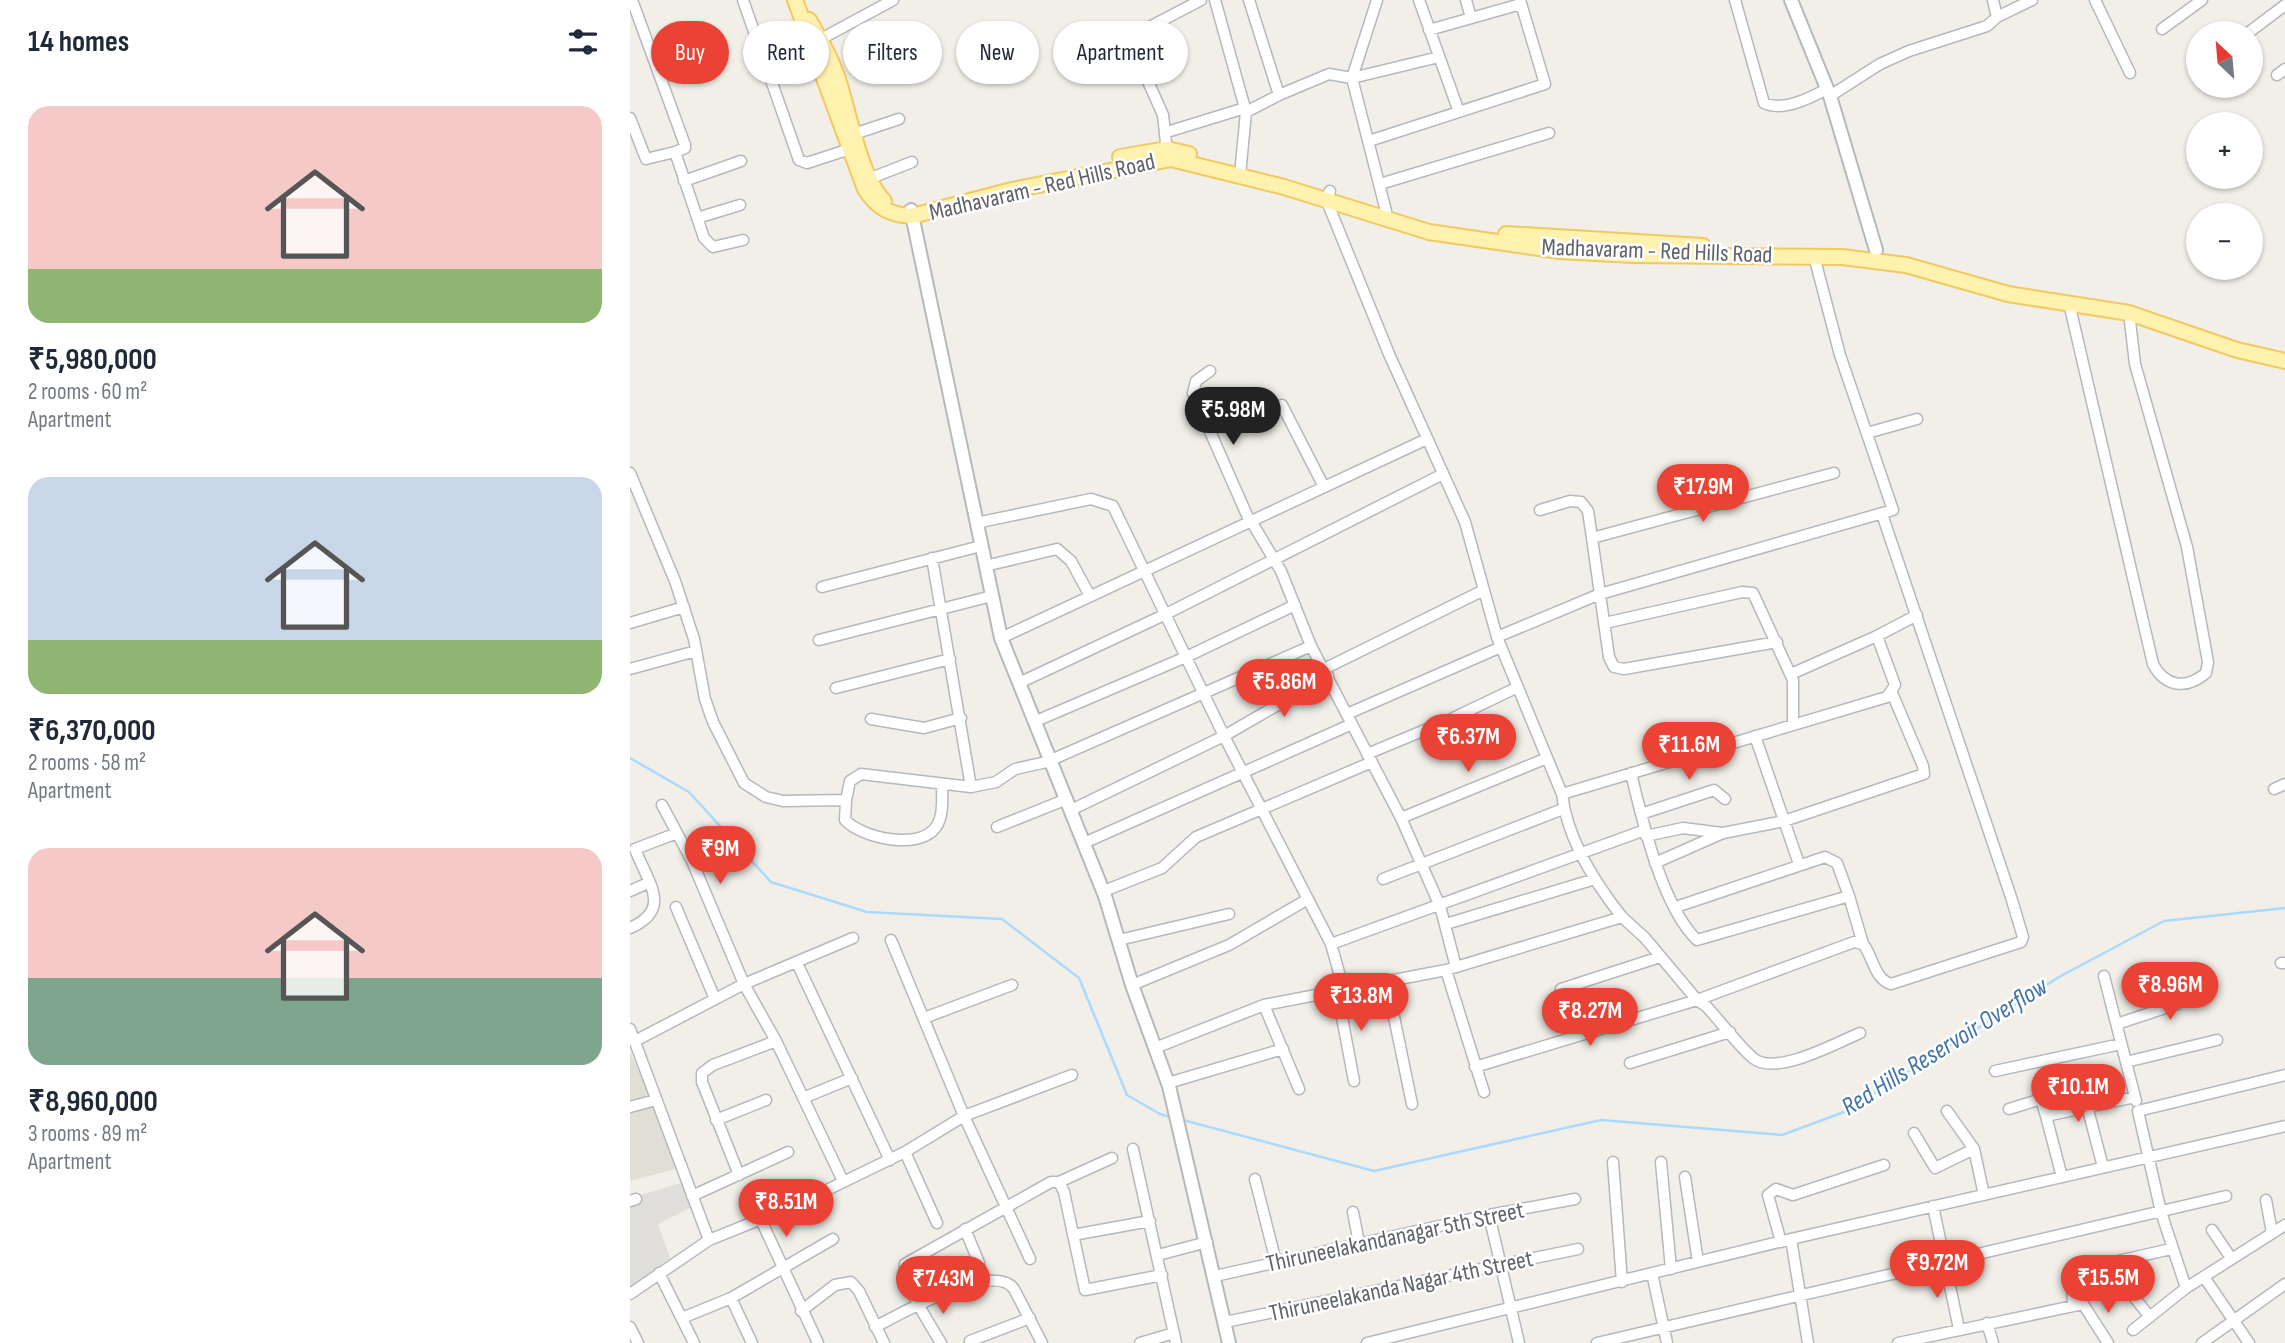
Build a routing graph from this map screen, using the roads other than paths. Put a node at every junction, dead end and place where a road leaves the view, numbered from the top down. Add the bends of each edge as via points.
1 (632, 0) edge
2 (743, 0) edge
3 (796, 0) edge
4 (893, 0) edge
5 (1201, 0) edge
6 (1215, 0) edge
7 (1250, 0) edge
8 (1377, 0) edge
9 (1419, 0) edge
10 (1466, 0) edge
11 (1735, 0) edge
12 (1791, 0) edge
13 (1993, 0) edge
14 (2032, 0) edge
15 (2095, 0) edge
16 (2202, 0) edge
17 (1521, 2) edge
18 (2285, 5) edge
19 (1997, 17) junction
20 (1471, 18) junction
21 (809, 21) edge
22 (2263, 22) edge
23 (2162, 29) dead end
24 (1429, 30) junction
25 (829, 35) edge
26 (1438, 57) junction
27 (829, 58) edge
28 (2130, 73) dead end
29 (1352, 78) junction
30 (1828, 92) junction
31 (1279, 95) junction
32 (1246, 110) junction
33 (1459, 113) junction
34 (630, 118) edge
35 (899, 120) dead end
36 (1167, 132) junction
37 (1549, 133) dead end
38 (1369, 141) junction
39 (854, 143) junction
40 (675, 152) junction
41 (1166, 154) junction
42 (741, 161) dead end
43 (912, 162) dead end
44 (1242, 171) junction
45 (871, 178) junction
46 (684, 181) junction
47 (1380, 184) junction
48 (1328, 195) junction
49 (874, 197) junction
50 (740, 205) dead end
51 (1386, 211) junction
52 (912, 213) junction
53 (697, 218) junction
54 (743, 240) dead end
55 (1876, 250) junction
56 (1814, 256) junction
57 (2069, 303) junction
58 (2129, 313) junction
59 (2285, 354) edge
60 (2285, 361) edge
61 (1210, 370) dead end
62 (1282, 405) dead end
63 (1917, 419) dead end
64 (1867, 433) junction
65 (1427, 439) junction
66 (630, 473) edge
67 (1834, 473) dead end
68 (1443, 474) junction
69 (1324, 487) junction
70 (1540, 510) dead end
71 (1882, 514) junction
72 (1250, 522) junction
73 (976, 523) junction
74 (1592, 538) junction
75 (981, 546) junction
76 (1273, 557) junction
77 (932, 558) junction
78 (985, 566) junction
79 (1146, 571) junction
80 (821, 587) dead end
81 (1483, 590) junction
82 (1600, 594) junction
83 (992, 596) junction
84 (1090, 596) junction
85 (1294, 605) junction
86 (684, 607) junction
87 (942, 610) junction
88 (1166, 614) junction
89 (1917, 615) junction
90 (630, 622) edge
91 (1605, 623) junction
92 (1877, 636) junction
93 (1000, 638) junction
94 (820, 640) dead end
95 (1499, 642) junction
96 (1777, 642) junction
97 (1311, 646) junction
98 (696, 652) junction
99 (1186, 657) junction
100 (950, 659) junction
101 (630, 669) edge
102 (1326, 672) junction
103 (1791, 674) junction
104 (1019, 683) junction
105 (1518, 687) junction
106 (836, 688) dead end
107 (1892, 693) junction
108 (1203, 694) junction
109 (1347, 714) junction
110 (961, 718) junction
111 (871, 719) dead end
112 (1036, 721) junction
113 (1352, 724) junction
114 (1793, 725) junction
115 (1224, 736) junction
116 (1755, 736) junction
117 (1370, 758) junction
118 (1547, 758) junction
119 (1051, 760) junction
120 (1245, 772) junction
121 (1631, 773) junction
122 (942, 784) junction
123 (2285, 784) edge
124 (971, 787) junction
125 (2274, 789) dead end
126 (1562, 794) junction
127 (1725, 799) dead end
128 (845, 800) junction
129 (1069, 805) junction
130 (662, 806) dead end
131 (1263, 808) junction
132 (1563, 809) junction
133 (1641, 814) junction
134 (1401, 818) junction
135 (1784, 821) junction
136 (997, 827) dead end
137 (677, 833) junction
138 (1646, 833) junction
139 (1723, 833) junction
140 (1084, 843) junction
141 (1583, 855) junction
142 (1655, 863) junction
143 (1799, 864) junction
144 (1421, 866) junction
145 (1384, 879) dead end
146 (1595, 879) junction
147 (648, 883) junction
148 (630, 891) edge
149 (1104, 891) junction
150 (1850, 896) junction
151 (1308, 899) junction
152 (676, 906) dead end
153 (1440, 906) junction
154 (1676, 907) junction
155 (1229, 914) dead end
156 (1622, 917) junction
157 (1446, 924) junction
158 (630, 928) edge
159 (853, 938) dead end
160 (891, 940) dead end
161 (1119, 940) junction
162 (1331, 944) junction
163 (1863, 944) junction
164 (1660, 957) junction
165 (797, 963) junction
166 (1451, 969) junction
167 (2104, 976) dead end
168 (1387, 983) junction
169 (744, 984) junction
170 (1012, 985) dead end
171 (1132, 985) junction
172 (2186, 985) dead end
173 (1561, 989) dead end
174 (1340, 991) junction
175 (715, 999) junction
176 (1697, 1000) junction
177 (1264, 1005) junction
178 (924, 1018) junction
179 (2117, 1024) junction
180 (630, 1028) edge
181 (1730, 1032) junction
182 (1860, 1033) dead end
183 (2217, 1040) dead end
184 (635, 1041) junction
185 (776, 1041) junction
186 (2121, 1044) junction
187 (1155, 1048) junction
188 (1283, 1049) junction
189 (2126, 1062) junction
190 (1630, 1063) dead end
191 (1475, 1067) junction
192 (1994, 1071) dead end
193 (2285, 1075) edge
194 (1072, 1076) dead end
195 (852, 1079) junction
196 (1354, 1081) dead end
197 (1169, 1085) junction
198 (1299, 1089) dead end
199 (1484, 1092) dead end
200 (2136, 1097) junction
201 (803, 1098) junction
202 (656, 1100) junction
203 (766, 1100) dead end
204 (1412, 1104) dead end
205 (2087, 1106) junction
206 (630, 1107) edge
207 (2009, 1109) dead end
208 (1947, 1111) dead end
209 (2138, 1111) junction
210 (2046, 1115) junction
211 (964, 1116) junction
212 (716, 1120) junction
213 (2285, 1126) edge
214 (1914, 1133) dead end
215 (1133, 1149) dead end
216 (1974, 1149) junction
217 (788, 1152) dead end
218 (905, 1153) junction
219 (1112, 1158) dead end
220 (2148, 1158) junction
221 (890, 1160) junction
222 (1613, 1162) dead end
223 (1661, 1162) dead end
224 (1884, 1165) dead end
225 (2103, 1167) junction
226 (739, 1175) junction
227 (1685, 1177) dead end
228 (2062, 1177) junction
229 (1255, 1179) dead end
230 (844, 1181) junction
231 (1059, 1182) junction
232 (1983, 1195) junction
233 (692, 1196) junction
234 (2226, 1196) dead end
235 (1575, 1199) dead end
236 (2266, 1200) dead end
237 (1004, 1206) junction
238 (1933, 1206) junction
239 (1353, 1212) dead end
240 (2161, 1212) junction
241 (1489, 1215) junction
242 (761, 1220) junction
243 (1150, 1221) junction
244 (937, 1223) dead end
245 (2285, 1225) edge
246 (965, 1229) junction
247 (2212, 1230) dead end
248 (2272, 1233) junction
249 (1073, 1235) junction
250 (834, 1239) dead end
251 (709, 1240) junction
252 (1786, 1240) junction
253 (1207, 1242) junction
254 (1359, 1243) junction
255 (2171, 1249) junction
256 (1578, 1250) dead end
257 (1158, 1255) junction
258 (2231, 1258) junction
259 (1030, 1259) dead end
260 (1276, 1262) junction
261 (1698, 1262) junction
262 (979, 1263) dead end
263 (1944, 1264) junction
264 (1500, 1265) junction
265 (1671, 1269) junction
266 (782, 1270) junction
267 (659, 1273) junction
268 (1652, 1273) junction
269 (1162, 1275) junction
270 (1215, 1276) junction
271 (2204, 1277) junction
272 (1622, 1282) junction
273 (2285, 1284) edge
274 (2186, 1289) junction
275 (2130, 1292) dead end
276 (630, 1294) edge
277 (1801, 1297) junction
278 (731, 1298) junction
279 (919, 1304) junction
280 (1511, 1306) junction
281 (2073, 1306) junction
282 (801, 1311) junction
283 (2150, 1317) junction
284 (682, 1318) junction
285 (1030, 1318) junction
286 (2233, 1320) junction
287 (1224, 1322) junction
288 (1987, 1323) junction
289 (875, 1326) junction
290 (630, 1327) edge
291 (1663, 1328) junction
292 (1959, 1329) junction
293 (2133, 1330) dead end
294 (1175, 1338) edge
295 (970, 1341) dead end
296 (638, 1343) edge
297 (694, 1343) edge
298 (752, 1343) edge
299 (818, 1343) edge
300 (884, 1343) edge
301 (941, 1343) edge
302 (1042, 1343) edge
303 (1140, 1343) edge
304 (1229, 1343) edge
305 (1367, 1343) edge
306 (1520, 1343) edge
307 (1597, 1343) edge
308 (1667, 1343) edge
309 (1808, 1343) edge
310 (1898, 1343) edge
311 (1993, 1343) edge
312 (2108, 1343) edge
313 (2202, 1343) edge
314 (2249, 1343) edge

1 - 40 street via 685,145
2 - 39 street via 799,160 807,163
3 - 21 main road
3 - 39 main road
4 - 25 street
5 - 36 street via 1130,41 1156,94
6 - 32 street
7 - 31 street
8 - 29 street
9 - 24 street
10 - 20 street
11 - 30 street via 1763,103 1797,102
12 - 30 street
13 - 19 street
14 - 19 street
15 - 28 street
16 - 23 street
17 - 20 street
17 - 33 street via 1545,84
18 - 22 street
19 - 30 street via 1987,26 1909,51
20 - 24 street
24 - 26 street
26 - 29 street
26 - 33 street
27 - 39 main road
29 - 31 street via 1329,74
29 - 38 street
30 - 55 street
31 - 32 street
32 - 36 street
32 - 44 street
33 - 38 street
34 - 40 street via 646,159
35 - 39 street
36 - 41 street
37 - 47 street
38 - 47 street
39 - 45 main road
39 - 49 main road
40 - 46 street
41 - 44 main road, Madhavaram - Red Hills Road
41 - 52 main road, Madhavaram - Red Hills Road via 1019,184
42 - 46 street
43 - 45 street
44 - 48 main road, Madhavaram - Red Hills Road
45 - 49 main road
46 - 53 street
47 - 51 street
48 - 51 main road, Madhavaram - Red Hills Road
48 - 56 main road, Madhavaram - Red Hills Road via 1429,232 1559,251
48 - 65 street
49 - 52 main road, Madhavaram - Red Hills Road
50 - 53 street
51 - 55 main road, Madhavaram - Red Hills Road via 1436,224 1565,239
52 - 73 street
53 - 54 street via 709,245
55 - 59 main road, Madhavaram - Red Hills Road via 2021,288 2134,308
56 - 57 main road, Madhavaram - Red Hills Road via 1906,265 2008,294
56 - 64 street
57 - 58 main road, Madhavaram - Red Hills Road
57 - 58 street via 2153,664 2168,682 2186,684 2206,673 2208,662 2187,547 2134,364
58 - 60 main road, Madhavaram - Red Hills Road via 2237,350
61 - 72 street via 1196,381 1193,393
62 - 69 street
63 - 64 street
64 - 71 street via 1894,510
65 - 68 street
65 - 69 street
66 - 86 street
67 - 74 street
68 - 76 street
68 - 81 street via 1465,522
69 - 72 street
70 - 74 street via 1581,502 1588,511
71 - 82 street
71 - 89 street
72 - 76 street
72 - 79 street
73 - 75 street
73 - 79 street via 1101,500 1115,509
74 - 82 street
75 - 77 street
75 - 78 street
76 - 85 street
76 - 88 street
77 - 80 street
77 - 87 street
78 - 83 street
78 - 84 street via 1057,549 1071,562
79 - 84 street
79 - 88 street
81 - 95 street
81 - 102 street
82 - 91 street
82 - 95 street
83 - 87 street
83 - 93 street
84 - 93 street
85 - 97 street
85 - 99 street
86 - 90 street
86 - 98 street
87 - 94 street
87 - 100 street
88 - 99 street
88 - 104 street
89 - 92 street
89 - 163 street via 2022,937 2014,945 1891,984 1884,982
91 - 96 street via 1749,592 1757,598
91 - 96 street via 1608,657 1618,669
92 - 103 street
92 - 107 street via 1895,685
93 - 104 street
95 - 105 street
95 - 109 street
96 - 103 street
97 - 102 street
97 - 108 street
98 - 101 street
98 - 128 street via 713,722 744,783 765,797 783,801
99 - 108 street
99 - 112 street
100 - 106 street
100 - 110 street
102 - 109 street
102 - 115 street
103 - 114 street
104 - 112 street
105 - 117 street
105 - 118 street
107 - 114 street
107 - 135 street via 1924,774
108 - 115 street
108 - 119 street
109 - 113 street
110 - 111 street via 924,727
110 - 124 street
112 - 119 street
113 - 117 street
113 - 120 street
114 - 116 street
115 - 120 street
115 - 129 street
116 - 121 street
116 - 135 street
117 - 131 street
117 - 134 street
118 - 126 street
118 - 134 street
119 - 124 street
119 - 129 street
120 - 131 street
120 - 140 street
121 - 126 street
121 - 133 street
122 - 124 street
122 - 128 street via 861,774 850,780
122 - 128 street via 938,826 930,834 908,841 851,827 845,820
123 - 125 street
126 - 132 street
127 - 133 street via 1714,790
129 - 136 street
129 - 140 street
130 - 137 street
131 - 149 street via 1196,837 1162,868
131 - 151 street
132 - 141 street
132 - 144 street
133 - 138 street
134 - 144 street
135 - 139 street
135 - 143 street
137 - 147 street via 635,849
137 - 169 street
138 - 139 street via 1684,828
138 - 141 street
138 - 142 street
139 - 142 street
140 - 149 street
141 - 146 street
141 - 153 street
142 - 154 street
143 - 150 street via 1834,859
143 - 154 street
144 - 145 street
144 - 153 street
146 - 156 street
146 - 157 street
147 - 148 street
147 - 158 street via 654,899 652,916
149 - 161 street
150 - 154 street via 1702,941 1693,936
150 - 163 street
151 - 162 street
151 - 171 street via 1229,946
152 - 175 street
153 - 157 street
153 - 162 street
155 - 161 street
156 - 164 street
156 - 166 street
157 - 166 street
159 - 165 street
160 - 178 street
161 - 171 street
162 - 174 street
163 - 176 street via 1840,946
164 - 173 street
164 - 176 street
165 - 169 street
165 - 195 street
166 - 168 street
166 - 191 street
167 - 179 street
168 - 174 street
168 - 204 street
169 - 175 street
169 - 185 street
170 - 178 street
171 - 187 street
172 - 179 street via 2177,1004
174 - 177 street
174 - 196 street
175 - 184 street
176 - 181 street
176 - 191 street
177 - 187 street
177 - 188 street
178 - 211 street
179 - 186 street
180 - 184 street
181 - 182 street via 1755,1060 1768,1064 1788,1062
181 - 190 street
183 - 189 street
184 - 202 street
185 - 201 street
185 - 212 street via 702,1073
186 - 189 street
186 - 192 street
187 - 197 street
188 - 197 street
188 - 198 street
189 - 200 street
191 - 199 street
193 - 209 street
194 - 211 street
195 - 201 street
195 - 221 street
197 - 253 street
200 - 205 street
200 - 209 street
201 - 230 street
202 - 206 street
202 - 233 street
203 - 212 street
205 - 210 street
205 - 225 street
207 - 210 street via 2041,1099
208 - 216 street
209 - 220 street
210 - 228 street
211 - 218 street
211 - 237 street
212 - 226 street
213 - 220 street
214 - 216 street via 1935,1168
215 - 243 street
216 - 232 street
217 - 226 street
218 - 221 street
218 - 244 street
219 - 231 street
220 - 225 street
220 - 240 street
221 - 230 street
222 - 272 street
223 - 265 street
224 - 252 street via 1793,1195 1776,1189 1768,1195
225 - 228 street
226 - 233 street
227 - 261 street
228 - 232 street
229 - 260 street
230 - 242 street
231 - 237 street via 1044,1184
231 - 249 street
232 - 238 street
233 - 251 street
234 - 240 street
235 - 241 street, Thiruneelakandanagar 5th Street
236 - 248 street
237 - 246 street
237 - 259 street
238 - 252 street
238 - 263 street
239 - 254 street
240 - 255 street
240 - 263 street
241 - 254 street, Thiruneelakandanagar 5th Street
241 - 264 street
242 - 251 street
242 - 266 street
243 - 249 street
243 - 257 street
245 - 248 street
246 - 262 street
246 - 279 street via 905,1264
247 - 258 street
248 - 258 street
249 - 269 street via 1085,1290
250 - 266 street
251 - 267 street
252 - 261 street
252 - 277 street
253 - 257 street
253 - 270 street
254 - 260 street, Thiruneelakandanagar 5th Street
255 - 274 street
255 - 281 street via 2078,1270 2072,1279
256 - 264 street, Thiruneelakanda Nagar 4th Street
257 - 269 street
258 - 271 street
260 - 270 street, Thiruneelakandanagar 5th Street
261 - 265 street
263 - 277 street
263 - 292 street
264 - 280 street
264 - 287 street, Thiruneelakanda Nagar 4th Street
265 - 268 street
266 - 278 street
266 - 282 street
267 - 276 street
267 - 284 street
268 - 272 street
268 - 291 street
269 - 294 street
270 - 287 street
271 - 274 street
271 - 286 street
272 - 280 street
273 - 286 street
274 - 283 street
275 - 283 street
277 - 291 street
277 - 309 street
278 - 284 street
278 - 298 street
279 - 285 street via 980,1280 1000,1279 1009,1282
279 - 289 street
279 - 301 street
280 - 305 street
280 - 306 street
281 - 288 street
281 - 312 street via 2083,1304
282 - 289 street via 835,1285 851,1282
282 - 299 street
283 - 293 street
284 - 297 street
285 - 295 street
285 - 302 street
286 - 313 street
286 - 314 street
287 - 304 street
288 - 292 street
288 - 311 street
289 - 300 street
290 - 296 street
291 - 307 street
291 - 308 street
292 - 310 street
294 - 303 street

